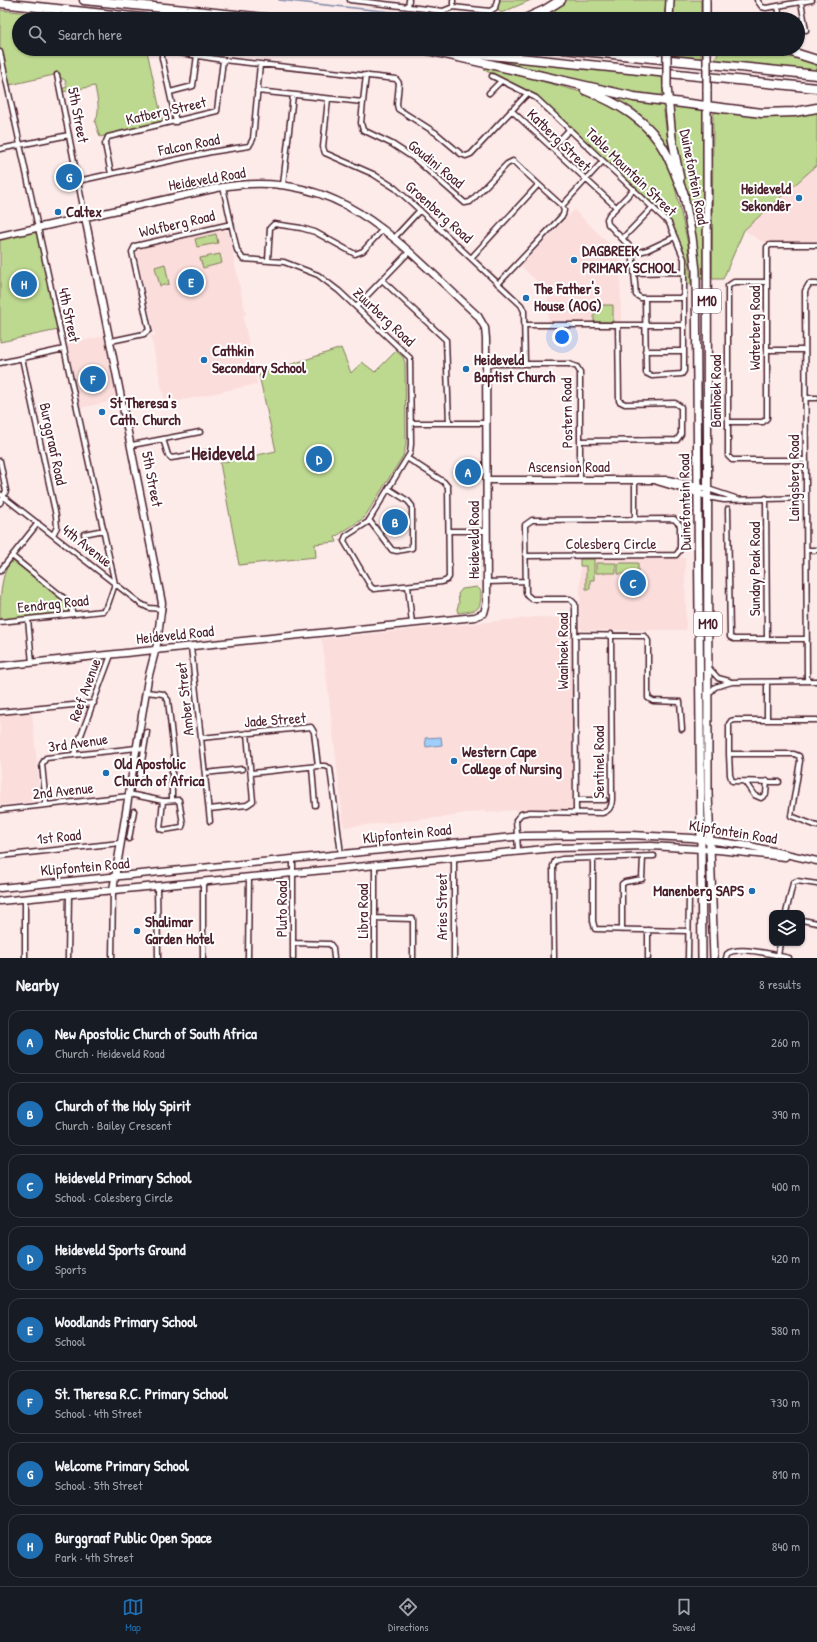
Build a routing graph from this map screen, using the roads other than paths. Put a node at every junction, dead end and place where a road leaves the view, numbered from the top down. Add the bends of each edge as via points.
1 (84, 0) edge
2 (350, 0) edge
3 (409, 0) edge
4 (453, 0) edge
5 (497, 0) edge
6 (561, 0) edge
7 (670, 0) edge
8 (706, 0) edge
9 (757, 0) edge
10 (812, 0) edge
11 (366, 1) edge
12 (801, 2) junction
13 (0, 3) edge
14 (778, 6) junction
15 (408, 7) junction
16 (453, 7) junction
17 (85, 12) edge
18 (205, 12) edge
19 (541, 12) edge
20 (669, 12) edge
21 (706, 12) edge
22 (779, 12) edge
23 (803, 12) edge
24 (805, 24) edge
25 (806, 30) dead end
26 (0, 52) edge
27 (163, 56) edge
28 (197, 56) joint
29 (458, 56) edge
30 (501, 56) edge
31 (632, 56) edge
32 (667, 56) edge
33 (707, 56) edge
34 (804, 56) edge
35 (223, 60) junction
36 (817, 60) edge
37 (260, 64) junction
38 (57, 75) dead end
39 (366, 75) junction
40 (817, 75) edge
41 (492, 76) dead end
42 (501, 81) junction
43 (570, 84) junction
44 (817, 88) edge
45 (257, 91) junction
46 (170, 92) junction
47 (489, 93) dead end
48 (528, 93) junction
49 (293, 95) junction
50 (328, 99) junction
51 (364, 102) junction
52 (668, 102) junction
53 (707, 107) junction
54 (817, 108) edge
55 (512, 110) junction
56 (176, 122) junction
57 (570, 129) junction
58 (69, 135) junction
59 (21, 145) junction
60 (552, 148) junction
61 (0, 149) edge
62 (603, 161) junction
63 (111, 174) junction
64 (586, 179) junction
65 (78, 181) junction
66 (538, 184) junction
67 (283, 185) junction
68 (223, 187) junction
69 (634, 189) junction
70 (684, 195) junction
71 (562, 206) junction
72 (616, 207) junction
73 (653, 207) junction
74 (420, 210) junction
75 (85, 217) junction
76 (231, 224) junction
77 (38, 227) junction
78 (383, 229) junction
79 (0, 236) edge
80 (676, 237) junction
81 (394, 238) junction
82 (623, 238) junction
83 (817, 245) edge
84 (409, 252) junction
85 (634, 253) junction
86 (471, 258) junction
87 (268, 260) junction
88 (634, 272) junction
89 (684, 272) junction
90 (382, 280) junction
91 (767, 282) junction
92 (498, 284) junction
93 (817, 284) edge
94 (645, 298) junction
95 (684, 298) junction
96 (356, 307) junction
97 (524, 325) junction
98 (618, 325) junction
99 (645, 325) junction
100 (684, 325) junction
101 (111, 341) junction
102 (64, 349) junction
103 (767, 350) junction
104 (805, 350) junction
105 (645, 351) junction
106 (684, 351) junction
107 (22, 358) junction
108 (0, 363) edge
109 (486, 364) junction
110 (525, 364) junction
111 (806, 398) junction
112 (817, 398) edge
113 (728, 422) junction
114 (411, 423) junction
115 (449, 423) junction
116 (487, 423) junction
117 (200, 432) dead end
118 (163, 439) junction
119 (580, 441) junction
120 (132, 445) junction
121 (211, 452) dead end
122 (407, 458) junction
123 (806, 460) junction
124 (0, 461) edge
125 (487, 480) junction
126 (580, 480) junction
127 (635, 480) junction
128 (652, 480) junction
129 (698, 486) junction
130 (389, 489) junction
131 (707, 493) junction
132 (0, 494) edge
133 (698, 494) junction
134 (4, 497) junction
135 (740, 498) junction
136 (766, 498) junction
137 (806, 498) junction
138 (0, 502) edge
139 (728, 509) dead end
140 (369, 520) junction
141 (635, 520) junction
142 (527, 522) joint
143 (38, 523) junction
144 (104, 530) junction
145 (449, 531) junction
146 (487, 531) junction
147 (84, 534) dead end
148 (53, 535) junction
149 (807, 550) junction
150 (817, 550) edge
151 (12, 556) junction
152 (526, 556) junction
153 (0, 571) edge
154 (526, 581) junction
155 (487, 582) junction
156 (116, 584) junction
157 (408, 586) junction
158 (162, 609) junction
159 (73, 614) junction
160 (28, 619) junction
161 (0, 622) edge
162 (412, 624) junction
163 (611, 634) junction
164 (575, 635) junction
165 (767, 639) junction
166 (807, 639) junction
167 (191, 647) junction
168 (156, 650) junction
169 (111, 655) junction
170 (32, 663) junction
171 (708, 665) junction
172 (0, 666) edge
173 (807, 681) junction
174 (817, 681) edge
175 (732, 682) junction
176 (767, 682) junction
177 (146, 692) junction
178 (708, 695) junction
179 (94, 703) junction
180 (0, 712) edge
181 (767, 719) junction
182 (817, 720) edge
183 (682, 729) dead end
184 (148, 732) dead end
185 (247, 733) junction
186 (201, 738) junction
187 (137, 748) junction
188 (144, 749) junction
189 (74, 754) junction
190 (730, 754) junction
191 (318, 766) junction
192 (312, 767) junction
193 (242, 769) dead end
194 (205, 773) junction
195 (252, 773) junction
196 (139, 779) dead end
197 (745, 782) junction
198 (767, 782) junction
199 (779, 782) dead end
200 (129, 795) junction
201 (172, 800) junction
202 (576, 800) junction
203 (605, 800) dead end
204 (163, 801) junction
205 (46, 805) junction
206 (315, 805) dead end
207 (209, 809) junction
208 (0, 810) edge
209 (134, 811) dead end
210 (576, 813) junction
211 (124, 821) junction
212 (210, 821) dead end
213 (132, 823) junction
214 (817, 826) edge
215 (517, 837) junction
216 (701, 839) junction
217 (128, 840) dead end
218 (710, 840) junction
219 (120, 843) junction
220 (701, 849) junction
221 (518, 850) junction
222 (711, 850) junction
223 (341, 854) junction
224 (0, 856) edge
225 (644, 856) junction
226 (654, 856) dead end
227 (454, 857) junction
228 (593, 858) junction
229 (293, 859) junction
230 (816, 861) edge
231 (375, 865) junction
232 (294, 873) junction
233 (115, 877) junction
234 (248, 877) junction
235 (203, 882) junction
236 (817, 884) edge
237 (157, 886) junction
238 (0, 888) edge
239 (113, 890) junction
240 (69, 895) junction
241 (689, 895) dead end
242 (25, 899) junction
243 (0, 901) edge
244 (787, 910) edge
245 (375, 918) junction
246 (805, 921) edge
247 (817, 923) edge
248 (622, 930) junction
249 (648, 930) junction
250 (688, 931) junction
251 (294, 943) junction
252 (780, 946) edge
253 (778, 956) junction
254 (25, 958) edge
255 (68, 958) edge
256 (112, 958) edge
257 (158, 958) edge
258 (203, 958) edge
259 (248, 958) edge
260 (294, 958) edge
261 (334, 958) edge
262 (375, 958) edge
263 (413, 958) edge
264 (454, 958) edge
265 (554, 958) edge
266 (648, 958) edge
267 (688, 958) edge
268 (702, 958) edge
269 (714, 958) edge
270 (726, 958) edge
271 (789, 958) edge

1 - 18 highway
2 - 11 street
3 - 15 street
4 - 16 street
5 - 16 street via 496,8 490,11
6 - 19 highway
7 - 20 main road
8 - 21 main road
9 - 14 street via 763,8
10 - 12 street
11 - 15 street
12 - 14 street
12 - 23 street
13 - 17 highway
14 - 22 street
15 - 16 street via 443,11
24 - 25 street
26 - 59 street, 4th Street
27 - 46 street
28 - 35 street
28 - 46 street via 193,86
29 - 43 highway
30 - 44 highway
31 - 40 highway
32 - 52 main road, Duinefontein Road / M10, bridge
33 - 53 main road, Duinefontein Road / M10, bridge
34 - 36 highway
35 - 37 street
35 - 56 street, Katberg Street via 217,111
37 - 39 street
37 - 45 street
38 - 58 street, 5th Street
39 - 51 street
39 - 55 street, Katberg Street via 396,79 399,83 398,110 436,133 464,156 471,154
41 - 42 street, Table Mountain Street
42 - 47 street
42 - 48 street, Table Mountain Street
43 - 52 highway
43 - 70 highway via 611,100 648,127 665,151
45 - 49 street
45 - 63 street, Falcon Road via 253,139 249,146
46 - 56 street
48 - 55 street
48 - 57 street, Table Mountain Street
49 - 50 street
49 - 67 street
50 - 51 street
50 - 74 street, Groenberg Road via 323,147 325,153 373,174 395,188
51 - 66 street, Goudini Road via 361,123 364,130 415,159 465,203 470,202 511,161
52 - 53 highway
52 - 70 main road, Duinefontein Road / M10 via 673,147
53 - 54 highway via 779,113
53 - 131 main road, Duinefontein Road / M10
55 - 60 street, Katberg Street
56 - 63 street, Katberg Street via 107,138 105,144
57 - 60 street
57 - 62 street, Table Mountain Street
58 - 59 street
58 - 65 street, 5th Street
59 - 61 street
59 - 77 street, 4th Street
60 - 64 street, Katberg Street
62 - 64 street
62 - 69 street, Table Mountain Street
63 - 65 street, Falcon Road
64 - 71 street, Katberg Street
64 - 72 street
65 - 75 street, 5th Street
66 - 71 street, Goudini Road
66 - 86 street
67 - 68 street, Heideveld Road via 252,184
67 - 78 street, Heideveld Road via 334,198
68 - 75 street, Heideveld Road
68 - 76 street, Zuurberg Road
69 - 72 street
69 - 73 street, Table Mountain Street
70 - 129 main road, Duinefontein Road / M10 via 696,271
71 - 92 street, Katberg Street via 563,215
72 - 82 street via 607,221
73 - 80 street, Table Mountain Street via 666,219
73 - 82 street
74 - 81 street
74 - 86 street, Groenberg Road
75 - 77 street, Heideveld Road
75 - 101 street, 5th Street
76 - 87 street, Zuurberg Road via 240,257 247,260
76 - 101 street, Wolfberg Road via 134,246 132,252 149,330 144,334
77 - 79 street, Heideveld Road
77 - 102 street, 4th Street
78 - 81 street, Heideveld Road
78 - 87 street via 363,251 355,254 315,232 274,224 270,228
80 - 85 street
80 - 89 street, Table Mountain Street via 683,254
81 - 84 street, Heideveld Road
82 - 85 street
83 - 91 street, Waterberg Road via 769,246
84 - 90 street
84 - 109 street, Heideveld Road via 481,320 486,334
85 - 88 street
86 - 92 street, Groenberg Road
87 - 96 street, Zuurberg Road via 291,264 318,275
88 - 89 street
88 - 94 street via 636,295
89 - 95 street, Table Mountain Street
90 - 96 street
90 - 115 street via 446,340
91 - 103 street, Waterberg Road
91 - 113 street, Banhoek Road via 734,282 728,286
92 - 97 street, Groenberg Road via 522,307
93 - 104 street, Laingsberg Road via 809,284 805,290
94 - 95 street
94 - 99 street
95 - 100 street, Table Mountain Street
96 - 114 street, Zuurberg Road via 410,358
97 - 98 street
97 - 110 street, Groenberg Road
98 - 99 street
98 - 119 street via 619,401 625,404 678,404 681,409 681,438
99 - 100 street
99 - 105 street
100 - 106 street, Table Mountain Street
101 - 120 street, 5th Street
102 - 107 street
102 - 144 street, 4th Street
103 - 104 street
103 - 113 street, Waterberg Road via 767,419 764,422
104 - 111 street, Laingsberg Road
105 - 106 street
105 - 106 street, Table Mountain Street via 645,371 652,376 682,374
107 - 108 street
107 - 148 street, Burggraaf Road via 56,516 57,527
109 - 110 street, Postern Road
109 - 116 street, Heideveld Road
110 - 119 street, Postern Road via 573,364 578,368
111 - 112 street
111 - 123 street, Laingsberg Road
113 - 123 street, Banhoek Road via 730,460
114 - 115 street
114 - 122 street, Zuurberg Road via 411,448
115 - 116 street
116 - 125 street, Heideveld Road
117 - 118 street
118 - 120 street
118 - 121 street via 171,458
119 - 126 street, Postern Road
120 - 158 street, 5th Street via 161,589
122 - 130 street, Zuurberg Road
122 - 145 street via 447,484
123 - 137 street, Laingsberg Road
124 - 134 street via 6,488
125 - 126 street, Ascension Road
125 - 146 street, Heideveld Road
126 - 127 street, Ascension Road
127 - 128 street, Ascension Road
127 - 141 street
128 - 129 street, Ascension Road via 671,480
128 - 133 street, Ascension Road
129 - 131 street, Ascension Road
129 - 133 main road, Duinefontein Road / M10
130 - 140 street, Zuurberg Road
130 - 140 street via 412,506 412,548 392,550
131 - 133 street, Ascension Road
131 - 135 street
131 - 135 street via 721,500
131 - 171 main road, Duinefontein Road / M10
132 - 134 street, 4th Avenue
133 - 216 main road, Duinefontein Road / M10
134 - 138 street
134 - 143 street, 4th Avenue
135 - 136 street
136 - 137 street
136 - 165 street, Sunday Peak Road
137 - 149 street, Laingsberg Road
139 - 165 street via 729,636 734,639
140 - 157 street, Zuurberg Road via 344,540 372,588
141 - 142 street, Colesberg Circle
141 - 152 street, Colesberg Circle via 678,521 681,526 680,552 674,555
142 - 152 street, Waaihoek Road
143 - 148 street, 4th Avenue
143 - 151 street
144 - 147 street
144 - 156 street, 4th Street
145 - 146 street
145 - 157 street via 448,580
146 - 155 street, Heideveld Road
148 - 156 street, 4th Avenue
149 - 150 street
149 - 166 street, Laingsberg Road
151 - 153 street
151 - 159 street via 69,602
152 - 154 street, Waaihoek Road
154 - 155 street
154 - 164 street, Waaihoek Road via 526,594 529,598 574,601
155 - 162 street, Heideveld Road via 487,606 480,616
156 - 158 street, 4th Avenue via 145,607
156 - 159 street, Eendrag Road via 105,610
157 - 162 street
158 - 168 street, 5th Street
159 - 160 street, Eendrag Road
160 - 161 street, Eendrag Road
160 - 170 street
162 - 167 street, Heideveld Road
163 - 164 street
163 - 183 street via 641,634 647,637 648,698 653,701 680,702
163 - 210 street, Sentinel Road via 612,803 609,810 604,812
164 - 202 street, Waaihoek Road
165 - 166 street
166 - 173 street, Laingsberg Road
167 - 168 street, Heideveld Road
167 - 186 street, Amber Street
168 - 169 street, Heideveld Road
168 - 177 street, 5th Street
169 - 170 street, Heideveld Road
169 - 179 street, Reef Avenue
170 - 172 street, Heideveld Road
171 - 175 street via 718,678
171 - 178 main road, Duinefontein Road / M10
173 - 174 street
173 - 176 street
175 - 176 street
175 - 178 street via 715,687
176 - 181 street
177 - 187 street, 5th Street
177 - 201 street via 163,694 168,700 176,764 172,771
178 - 218 main road, Duinefontein Road / M10
179 - 180 street
179 - 189 street, Reef Avenue
181 - 182 street
181 - 190 street via 731,721
184 - 188 street
185 - 186 street, Jade Street
185 - 191 street, Jade Street via 311,728 314,732
185 - 195 street
186 - 194 street, Amber Street
187 - 188 street, 3rd Avenue
187 - 189 street, 3rd Avenue
187 - 200 street, 5th Street
188 - 196 street
189 - 205 street, 3rd Avenue via 44,759 42,767
190 - 197 street via 731,780
190 - 214 street via 799,756 791,816
191 - 192 street
191 - 223 street via 328,766 331,770
192 - 195 street
192 - 206 street
193 - 194 street
194 - 207 street, Amber Street
195 - 207 street via 253,801 247,805
197 - 198 street
197 - 198 street via 754,795 761,798 766,794
198 - 199 street
200 - 204 street, 2nd Avenue
200 - 205 street, 2nd Avenue
200 - 211 street, 5th Street
201 - 204 street, 2nd Avenue
201 - 204 street via 177,799 180,803 183,824 179,828 164,830 160,829
202 - 203 street
202 - 210 street, Waaihoek Road
205 - 208 street, 2nd Avenue
207 - 212 street, Amber Street
209 - 213 street
210 - 215 street, Sentinel Road via 521,814 516,820
211 - 213 street
211 - 219 street, 5th Street
213 - 217 street
215 - 216 street, Klipfontein Road via 631,835
215 - 221 street, Sentinel Road
215 - 223 street, Klipfontein Road
216 - 218 street, Klipfontein Road
216 - 220 main road, Duinefontein Road / M10
218 - 222 main road, Duinefontein Road / M10
218 - 230 street, Klipfontein Road
219 - 224 street, 1st Road
219 - 233 street, 5th Street
220 - 221 street, Klipfontein Road via 623,846
220 - 222 street, Klipfontein Road
220 - 268 main road, Duinefontein Road / M10
221 - 227 street, Klipfontein Road
222 - 230 street, Klipfontein Road
222 - 269 main road, Duinefontein Road / M10
223 - 229 street, Klipfontein Road
225 - 226 street
225 - 228 street
225 - 248 street via 642,879 622,884
227 - 231 street, Klipfontein Road
227 - 264 street, Aries Street
228 - 248 street via 594,928
228 - 265 street via 555,861
229 - 232 street, Pluto Road
229 - 233 street, Klipfontein Road
231 - 232 street, Klipfontein Road
231 - 245 street, Libra Road
232 - 234 street, Klipfontein Road
232 - 251 street, Pluto Road
233 - 238 street, Klipfontein Road
233 - 239 street, 5th Street
234 - 235 street, Klipfontein Road
234 - 259 street
235 - 237 street, Klipfontein Road
235 - 258 street
236 - 244 street via 797,881 793,883
237 - 239 street, Klipfontein Road
237 - 257 street
239 - 240 street, Klipfontein Road
239 - 256 street
240 - 242 street, Klipfontein Road
240 - 255 street
241 - 250 street
242 - 243 street, Klipfontein Road
242 - 254 street
245 - 262 street, Libra Road
245 - 263 street via 413,919
246 - 247 street
248 - 249 street
249 - 250 street
249 - 266 street
250 - 267 street
251 - 260 street, Pluto Road
251 - 261 street via 330,944
252 - 253 street
253 - 270 street via 732,951 726,954
253 - 271 street

